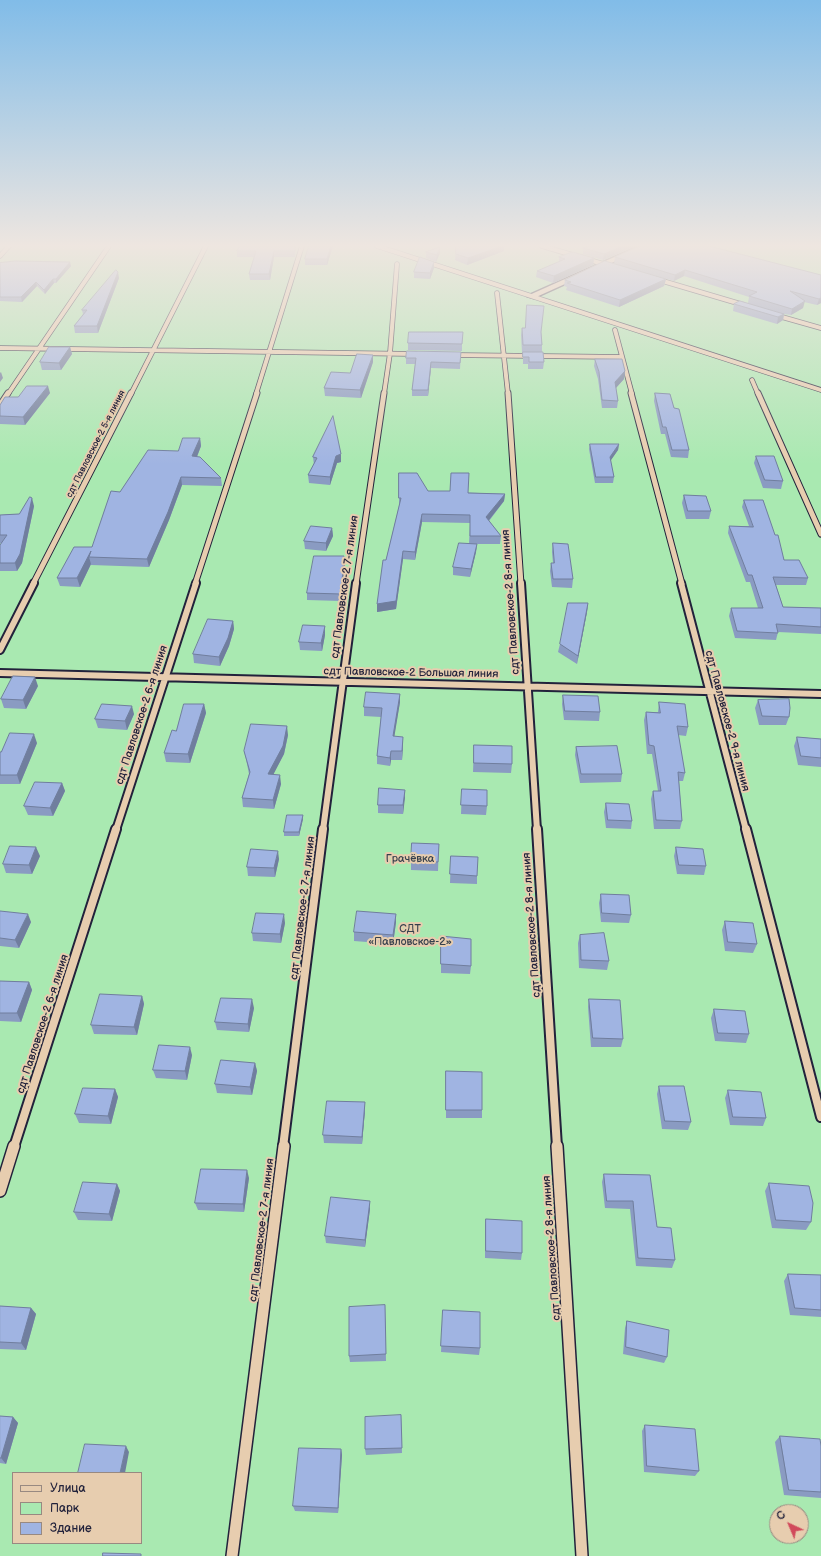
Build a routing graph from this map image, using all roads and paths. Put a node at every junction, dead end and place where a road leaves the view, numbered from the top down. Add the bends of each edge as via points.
1 (60, 319) edge
2 (169, 319) edge
3 (280, 319) edge
4 (393, 319) edge
5 (500, 319) edge
6 (601, 319) edge
7 (788, 319) edge
8 (821, 328) edge
9 (615, 330) dead end
10 (0, 348) edge
11 (40, 348) junction
12 (153, 350) junction
13 (270, 352) junction
14 (390, 354) junction
15 (420, 354) edge
16 (443, 355) edge
17 (505, 356) junction
18 (622, 357) junction
19 (752, 380) dead end
20 (821, 390) edge
21 (0, 405) edge
22 (821, 534) edge
23 (0, 650) edge
24 (0, 673) edge
25 (165, 678) junction
26 (342, 682) junction
27 (528, 686) junction
28 (709, 691) junction
29 (821, 694) edge
30 (821, 1117) edge
31 (0, 1191) edge
32 (232, 1556) edge
33 (582, 1556) edge

1 - 11 lane
2 - 12 lane, сдт Павловское-2 5-я линия
3 - 13 lane, сдт Павловское-2 6-я линия
4 - 14 lane, сдт Павловское-2 7-я линия
5 - 17 lane, сдт Павловское-2 8-я линия
6 - 20 lane
7 - 8 lane
9 - 18 lane, сдт Павловское-2 9-я линия
10 - 11 lane
11 - 12 lane
11 - 21 lane
12 - 13 lane
12 - 23 lane, сдт Павловское-2 5-я линия
13 - 14 lane
13 - 25 lane, сдт Павловское-2 6-я линия
14 - 15 lane
14 - 26 lane, сдт Павловское-2 7-я линия
16 - 17 lane
17 - 18 lane
17 - 27 lane, сдт Павловское-2 8-я линия
18 - 28 lane, сдт Павловское-2 9-я линия
19 - 22 lane
24 - 25 lane, сдт Павловское-2 Большая линия
25 - 26 lane, сдт Павловское-2 Большая линия
25 - 31 lane, сдт Павловское-2 6-я линия
26 - 27 lane, сдт Павловское-2 Большая линия
26 - 32 lane, сдт Павловское-2 7-я линия
27 - 28 lane, сдт Павловское-2 Большая линия
27 - 33 lane, сдт Павловское-2 8-я линия
28 - 29 lane, сдт Павловское-2 Большая линия
28 - 30 lane, сдт Павловское-2 9-я линия

